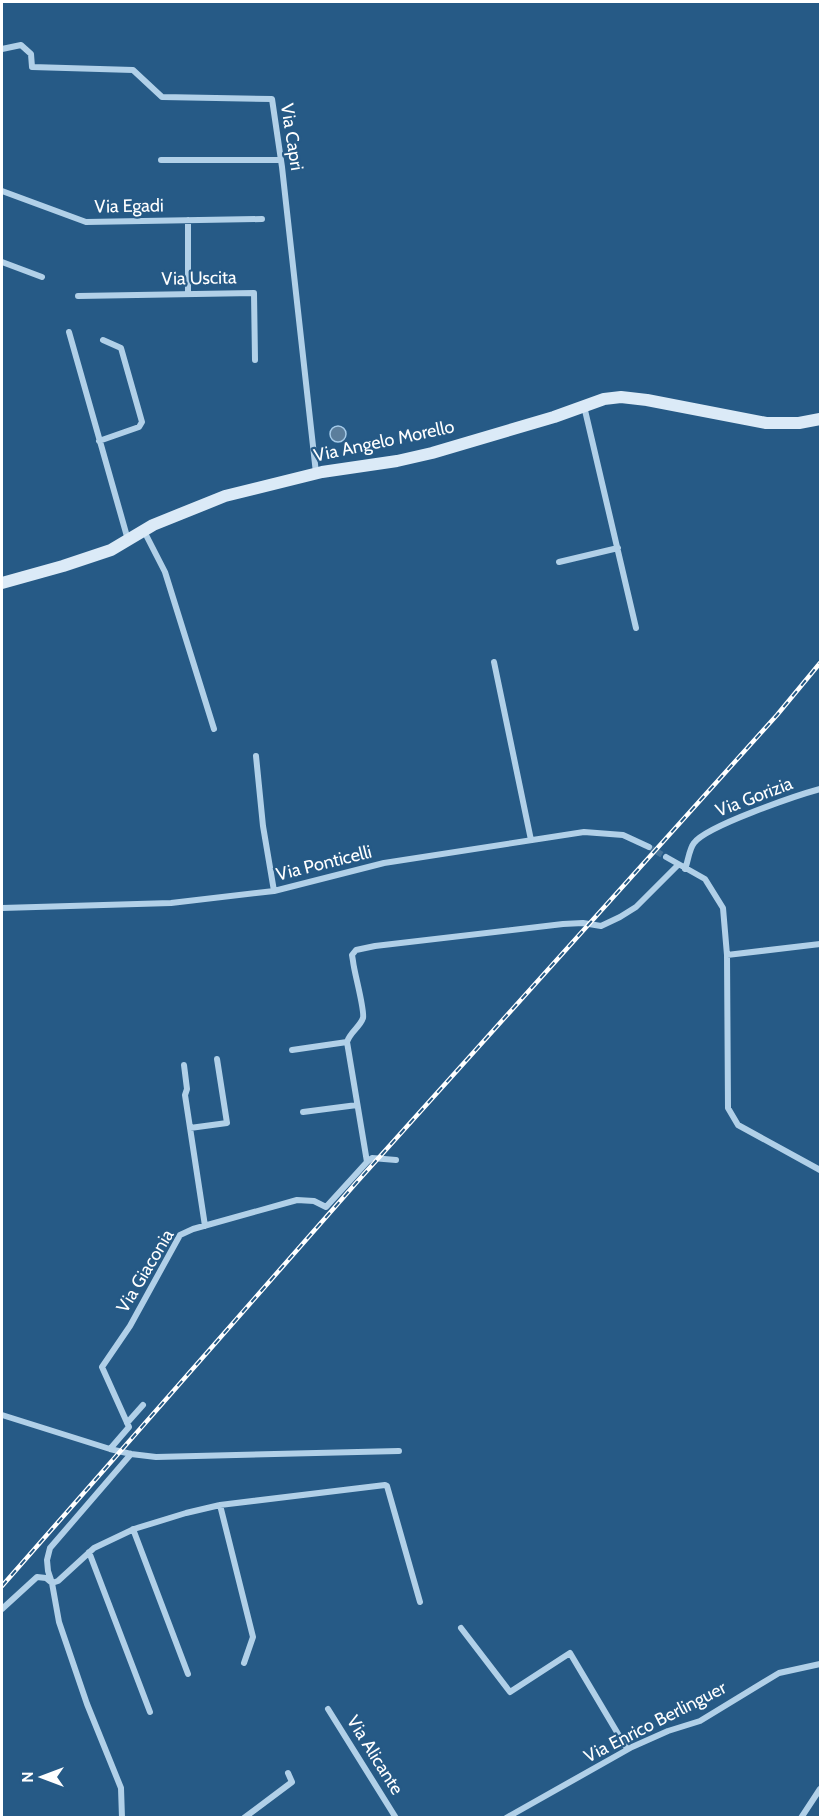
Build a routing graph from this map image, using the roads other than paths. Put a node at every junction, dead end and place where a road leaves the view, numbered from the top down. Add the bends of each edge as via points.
1 (2, 49) edge
2 (161, 160) dead end
3 (281, 160) junction
4 (2, 191) edge
5 (262, 219) dead end
6 (188, 220) junction
7 (2, 262) edge
8 (42, 278) dead end
9 (188, 293) junction
10 (78, 296) dead end
11 (69, 332) dead end
12 (103, 339) dead end
13 (255, 360) dead end
14 (584, 406) junction
15 (820, 419) edge
16 (99, 441) junction
17 (316, 474) junction
18 (144, 531) junction
19 (128, 540) junction
20 (618, 548) junction
21 (559, 562) dead end
22 (2, 583) edge
23 (636, 628) dead end
24 (494, 662) dead end
25 (214, 729) dead end
26 (256, 756) dead end
27 (820, 789) edge
28 (531, 840) junction
29 (648, 848) tunnel mouth
30 (666, 857) tunnel mouth
31 (678, 865) junction
32 (686, 869) junction
33 (274, 891) junction
34 (2, 908) edge
35 (820, 944) edge
36 (727, 955) junction
37 (347, 1042) junction
38 (292, 1050) dead end
39 (218, 1059) dead end
40 (184, 1065) dead end
41 (357, 1105) junction
42 (303, 1112) dead end
43 (190, 1128) junction
44 (396, 1160) dead end
45 (367, 1162) junction
46 (820, 1170) edge
47 (205, 1226) junction
48 (143, 1405) dead end
49 (2, 1415) edge
50 (127, 1423) junction
51 (110, 1449) junction
52 (399, 1451) dead end
53 (131, 1454) junction
54 (220, 1505) junction
55 (134, 1530) junction
56 (89, 1552) junction
57 (52, 1583) junction
58 (420, 1602) dead end
59 (2, 1609) edge
60 (460, 1628) dead end
61 (244, 1664) dead end
62 (820, 1664) edge
63 (188, 1674) dead end
64 (328, 1709) dead end
65 (150, 1712) dead end
66 (627, 1749) junction
67 (288, 1773) dead end
68 (820, 1789) edge
69 (122, 1818) edge
70 (244, 1818) edge
71 (396, 1818) edge
72 (506, 1818) edge
73 (801, 1818) edge

1 - 3 street, Via Capri via 21,45 31,54 32,67 133,70 162,97 270,98 274,102
2 - 3 street
3 - 17 street, Via Capri
4 - 6 street, Via Egadi via 86,222
5 - 6 street, Via Egadi
6 - 9 street
7 - 8 street
9 - 10 street, Via Uscita
9 - 13 street, Via Uscita via 254,293
11 - 16 street
12 - 16 street via 121,348 142,422 139,427
14 - 15 street, Via Angelo Morello via 621,397 766,423
14 - 17 street, Via Angelo Morello via 432,453
14 - 20 street
16 - 19 street
17 - 18 street, Via Angelo Morello via 225,496
18 - 19 street, Via Angelo Morello
18 - 25 street via 165,572
19 - 22 street, Via Angelo Morello via 111,550
20 - 21 street
20 - 23 street
24 - 28 street
26 - 33 street
27 - 32 street, Via Gorizia via 710,829 694,843
28 - 29 street, Via Ponticelli via 584,832 623,835
28 - 33 street, Via Ponticelli via 384,863
30 - 31 street
31 - 32 street
31 - 37 street via 636,908 601,926 563,924 356,950 352,955 363,1015
32 - 36 street via 705,879 723,908
33 - 34 street, Via Ponticelli via 171,903
35 - 36 street
36 - 46 street via 728,1107 738,1125
37 - 38 street
37 - 41 street
39 - 43 street via 227,1123
40 - 43 street
41 - 42 street
41 - 45 street
43 - 47 street
44 - 45 street via 372,1158
45 - 47 street, Via Giaconia via 326,1207 314,1201 297,1200
47 - 50 street, Via Giaconia via 180,1235 130,1326 102,1366
48 - 50 street
49 - 51 street
50 - 51 street via 129,1427
51 - 53 street
52 - 53 street via 156,1457
53 - 57 street via 50,1548 47,1560
54 - 55 street
54 - 58 street via 387,1486
54 - 61 street via 253,1637
55 - 56 street
55 - 63 street
56 - 57 street
56 - 65 street
57 - 59 street via 37,1577
57 - 69 street via 70,1657 121,1788
60 - 66 street via 510,1692 570,1653
62 - 66 street, Via Enrico Berlinguer via 779,1673 700,1721
64 - 71 street, Via Alicante
66 - 72 street, Via Enrico Berlinguer
67 - 70 street via 292,1782
68 - 73 street

